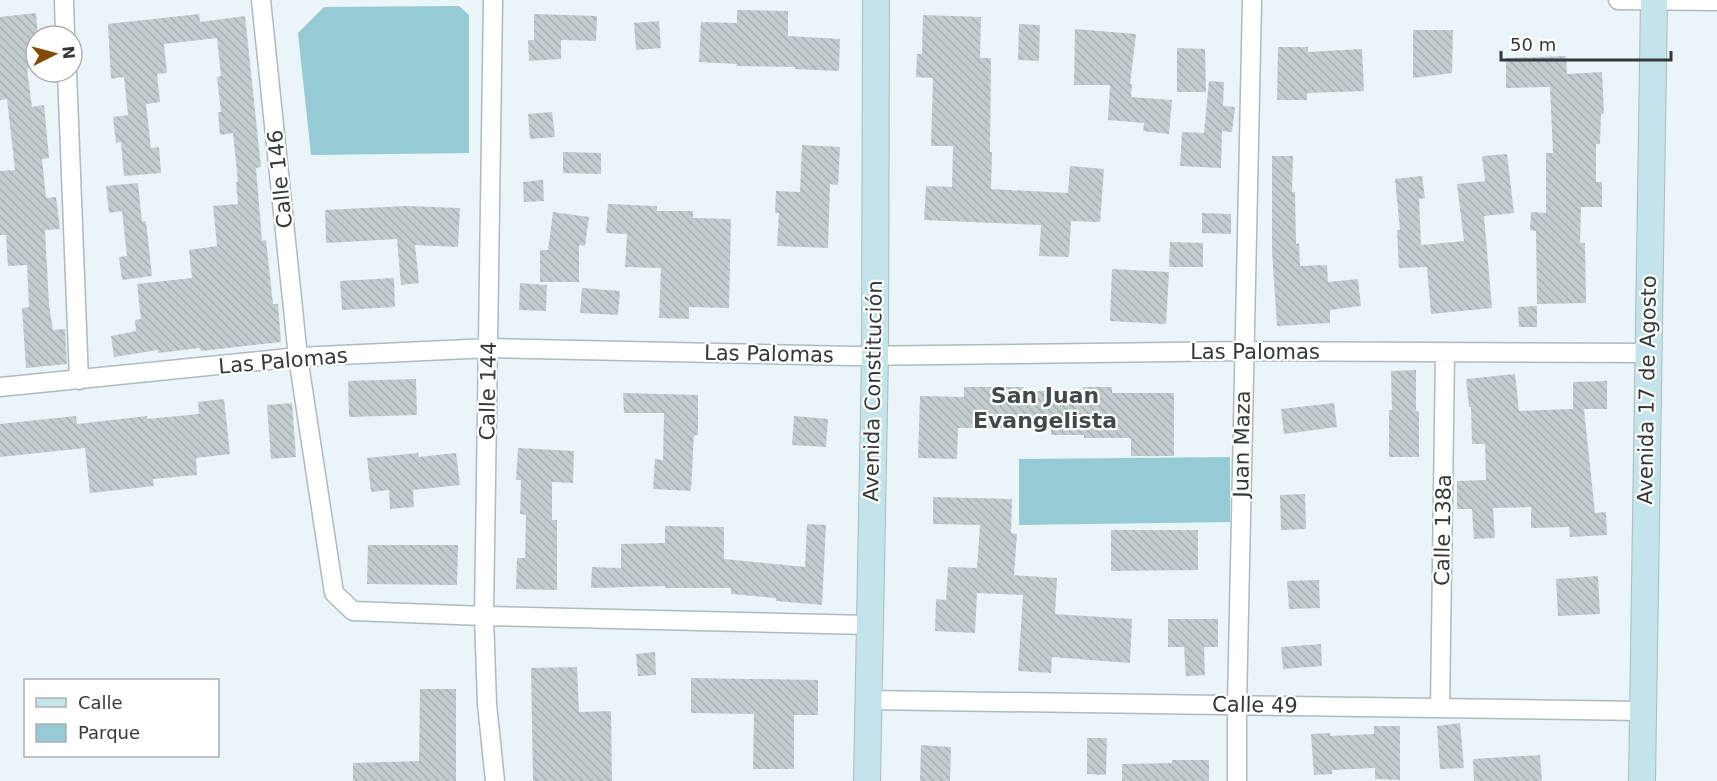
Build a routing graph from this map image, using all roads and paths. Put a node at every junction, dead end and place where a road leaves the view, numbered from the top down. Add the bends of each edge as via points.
1 (64, 0) edge
2 (261, 0) edge
3 (493, 0) edge
4 (876, 0) edge
5 (1252, 0) edge
6 (1618, 0) edge
7 (1654, 1) edge
8 (1717, 1) edge
9 (65, 24) edge
10 (67, 84) edge
11 (489, 348) junction
12 (1244, 351) junction
13 (1445, 352) junction
14 (1647, 353) junction
15 (875, 356) junction
16 (298, 357) junction
17 (79, 380) junction
18 (0, 387) edge
19 (484, 616) junction
20 (869, 625) junction
21 (868, 700) junction
22 (1237, 705) junction
23 (1440, 708) junction
24 (1642, 711) junction
25 (495, 781) edge
26 (867, 781) edge
27 (1238, 781) edge
28 (1642, 781) edge

1 - 9 street
2 - 16 street, Calle 146
3 - 11 street, Calle 144
4 - 15 main road, Avenida Constitución
5 - 12 street, Juan Maza
6 - 7 street
7 - 8 street
7 - 14 main road, Avenida 17 de Agosto
10 - 17 street
11 - 15 street, Las Palomas
11 - 16 street, Las Palomas
11 - 19 street, Calle 144
12 - 13 street, Las Palomas
12 - 15 street, Las Palomas
12 - 22 street, Juan Maza
13 - 14 street, Las Palomas
13 - 23 street, Calle 138a
14 - 24 main road, Avenida 17 de Agosto
15 - 20 main road, Avenida Constitución
16 - 17 street, Las Palomas
16 - 19 street, Calle 146 via 334,593 353,610
17 - 18 street, Las Palomas
19 - 20 street, Calle 146
19 - 25 street, Calle 144
20 - 21 main road, Avenida Constitución
21 - 22 street, Calle 49
21 - 26 main road, Avenida Constitución
22 - 23 street, Calle 49
22 - 27 street, Juan Maza
23 - 24 street, Calle 49
24 - 28 main road, Avenida 17 de Agosto

